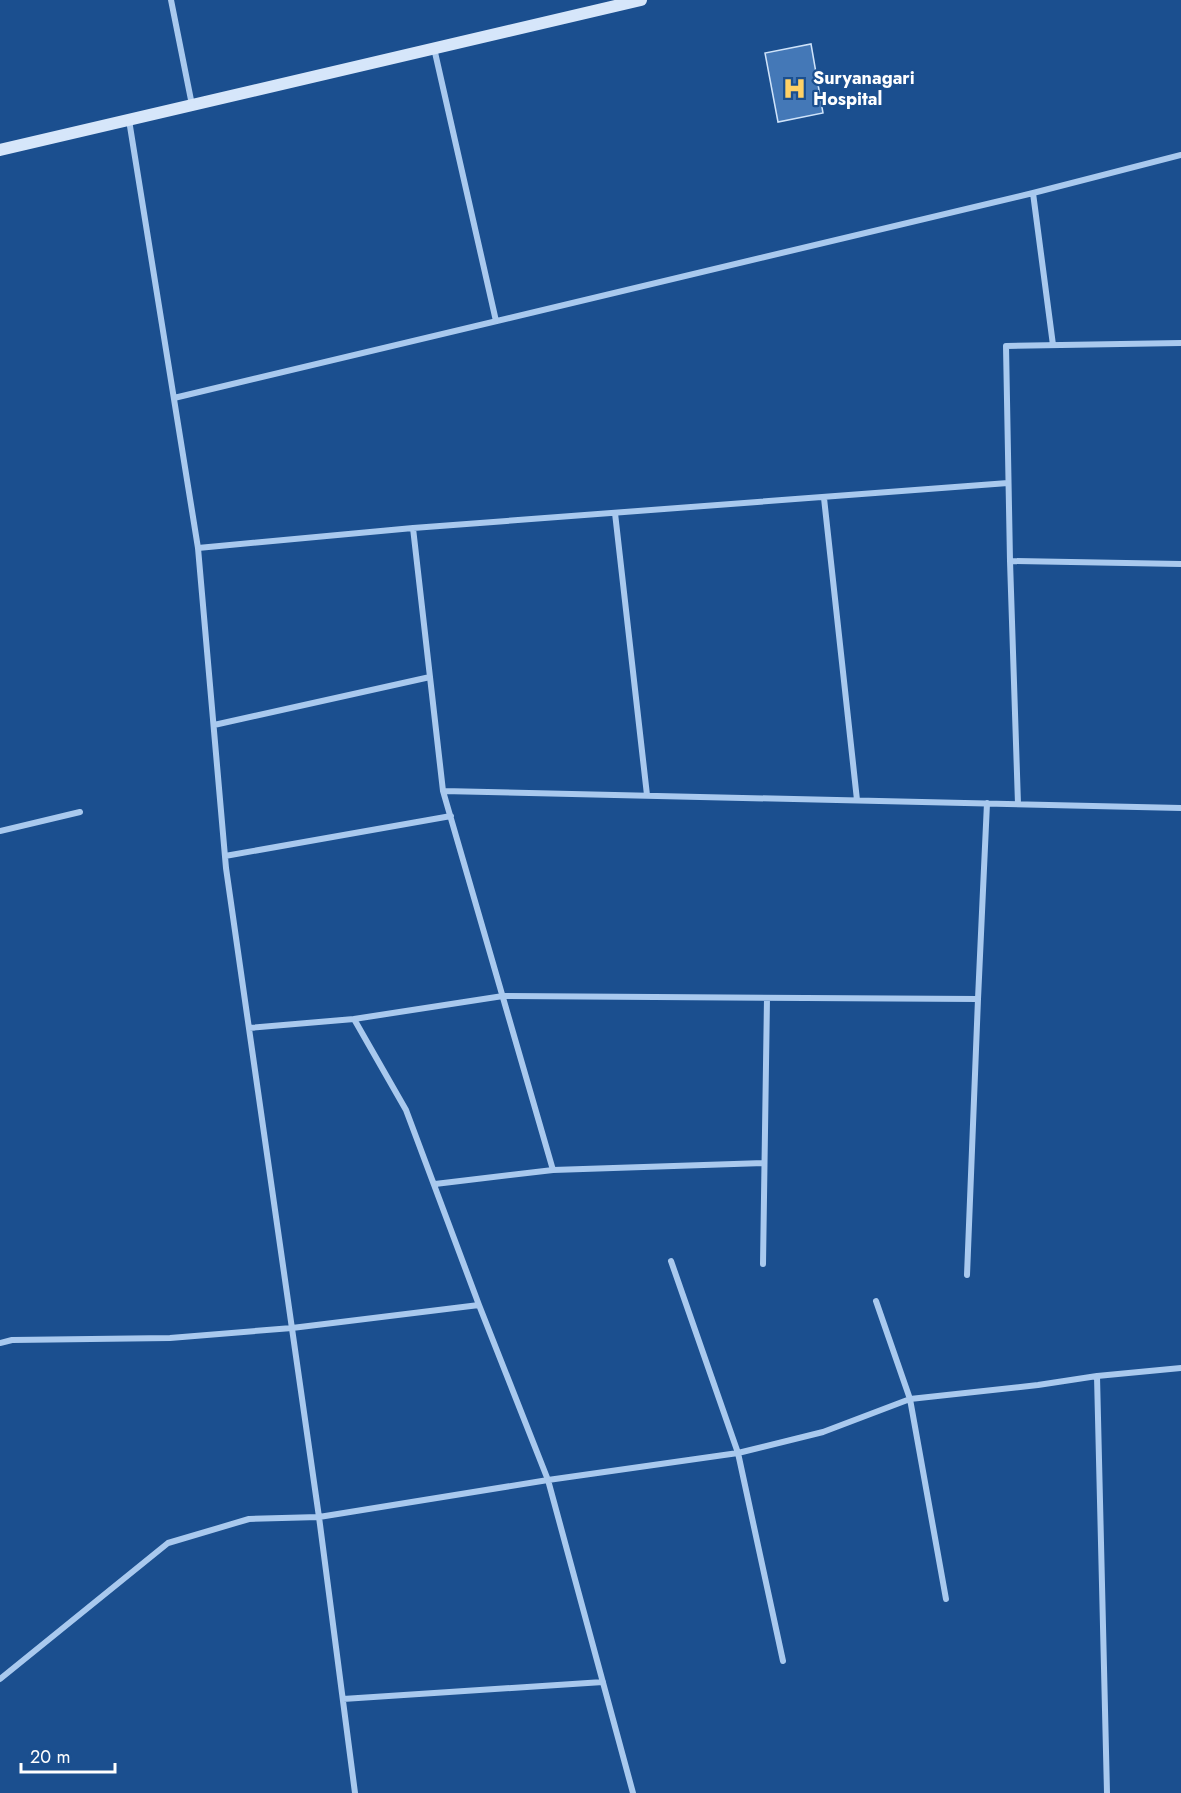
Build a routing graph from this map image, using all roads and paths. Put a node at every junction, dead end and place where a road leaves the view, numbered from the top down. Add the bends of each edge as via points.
1 (171, 0) edge
2 (641, 0) edge
3 (434, 48) junction
4 (192, 105) junction
5 (129, 120) junction
6 (0, 150) edge
7 (1181, 155) edge
8 (1033, 193) junction
9 (496, 321) junction
10 (1181, 343) edge
11 (1053, 345) junction
12 (174, 398) junction
13 (1008, 483) junction
14 (824, 498) junction
15 (615, 513) junction
16 (413, 528) junction
17 (198, 548) junction
18 (1010, 561) junction
19 (1181, 564) edge
20 (430, 677) junction
21 (214, 725) junction
22 (443, 790) junction
23 (647, 795) junction
24 (857, 800) junction
25 (987, 803) junction
26 (1018, 804) junction
27 (1181, 808) edge
28 (80, 812) dead end
29 (451, 816) junction
30 (0, 831) edge
31 (225, 856) junction
32 (503, 996) junction
33 (766, 998) junction
34 (978, 999) junction
35 (354, 1019) junction
36 (249, 1028) junction
37 (764, 1163) junction
38 (553, 1170) junction
39 (435, 1184) junction
40 (671, 1261) dead end
41 (763, 1264) dead end
42 (967, 1275) dead end
43 (876, 1301) dead end
44 (479, 1305) junction
45 (292, 1328) junction
46 (0, 1343) edge
47 (1181, 1368) edge
48 (1097, 1376) junction
49 (910, 1399) junction
50 (738, 1454) junction
51 (548, 1480) junction
52 (319, 1517) junction
53 (946, 1599) dead end
54 (783, 1661) dead end
55 (0, 1679) edge
56 (603, 1682) junction
57 (343, 1700) junction
58 (355, 1793) edge
59 (633, 1793) edge
60 (1107, 1793) edge

1 - 4 street
2 - 3 street
3 - 4 street
3 - 9 street
4 - 5 street
5 - 6 street
5 - 12 street
7 - 8 street
8 - 9 street
8 - 11 street
9 - 12 street
10 - 11 street
11 - 13 street via 1006,346
12 - 17 street
13 - 14 street
13 - 18 street
14 - 15 street
14 - 24 street
15 - 16 street
15 - 23 street
16 - 17 street
16 - 20 street
17 - 21 street
18 - 19 street
18 - 26 street
20 - 21 street
20 - 22 street
21 - 31 street
22 - 23 street
22 - 29 street
23 - 24 street
24 - 25 street
25 - 26 street
25 - 34 street
26 - 27 street
28 - 30 street
29 - 31 street
29 - 32 street
31 - 36 street
32 - 33 street
32 - 35 street
32 - 38 street
33 - 34 street
33 - 37 street
34 - 42 street
35 - 36 street
35 - 39 street via 406,1110
36 - 45 street
37 - 38 street
37 - 41 street
38 - 39 street
39 - 44 street
40 - 50 street
43 - 49 street
44 - 45 street
44 - 51 street
45 - 46 street via 170,1338
45 - 52 street
47 - 48 street
48 - 49 street
48 - 60 street
49 - 50 street via 823,1432
49 - 53 street
50 - 51 street
50 - 54 street
51 - 52 street
51 - 56 street
52 - 55 street via 249,1519 168,1543
52 - 57 street
56 - 57 street
56 - 59 street
57 - 58 street

